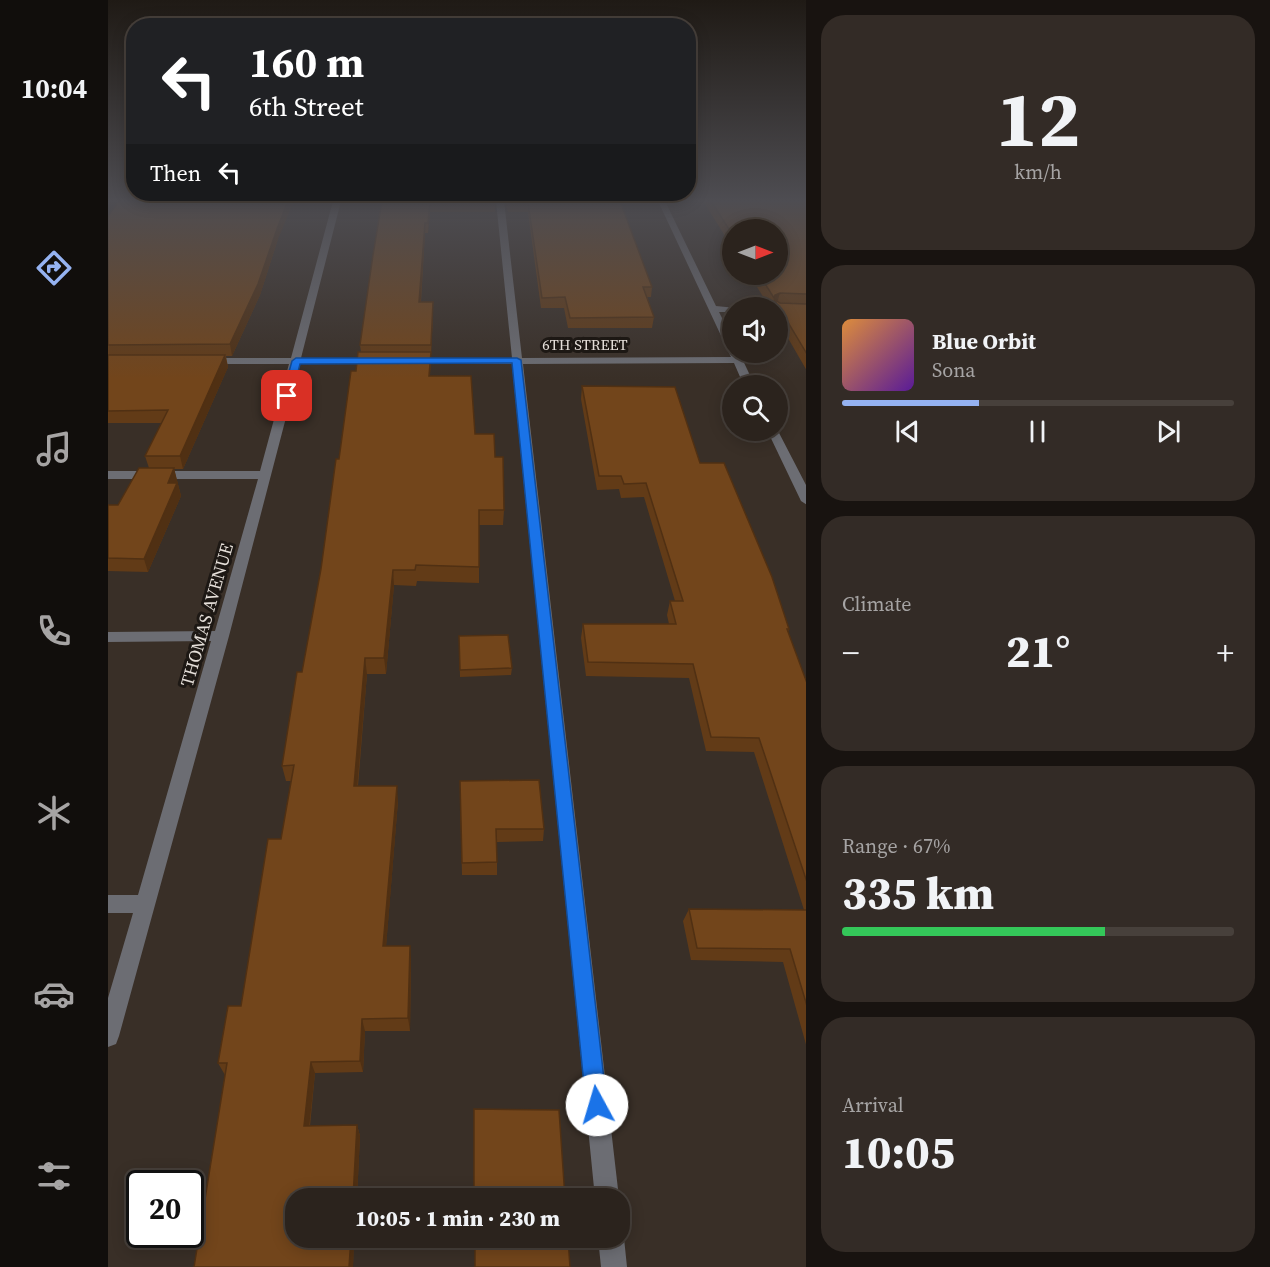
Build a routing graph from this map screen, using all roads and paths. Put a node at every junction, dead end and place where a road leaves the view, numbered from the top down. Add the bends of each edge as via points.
1 (322, 260) edge
2 (506, 260) edge
3 (689, 260) edge
4 (713, 309) junction
5 (722, 309) edge
6 (722, 327) edge
7 (722, 356) edge
8 (517, 360) junction
9 (296, 361) junction
10 (389, 361) edge
11 (401, 361) edge
12 (190, 362) edge
13 (778, 441) edge
14 (265, 475) junction
15 (108, 476) edge
16 (805, 496) edge
17 (221, 636) junction
18 (108, 637) edge
19 (108, 904) edge
20 (146, 904) junction
21 (108, 1036) edge
22 (606, 1188) edge
23 (612, 1248) edge
24 (614, 1267) edge

1 - 9 street, THOMAS AVENUE
2 - 8 street
3 - 4 street
4 - 5 street
4 - 6 street
7 - 8 street, 6TH STREET
8 - 11 street, 6TH STREET
8 - 22 street
9 - 10 street
9 - 12 street
9 - 14 street, THOMAS AVENUE
13 - 16 street
14 - 15 street
14 - 17 street, THOMAS AVENUE
17 - 18 street
17 - 20 street, THOMAS AVENUE
19 - 20 street
20 - 21 street, THOMAS AVENUE
23 - 24 street

